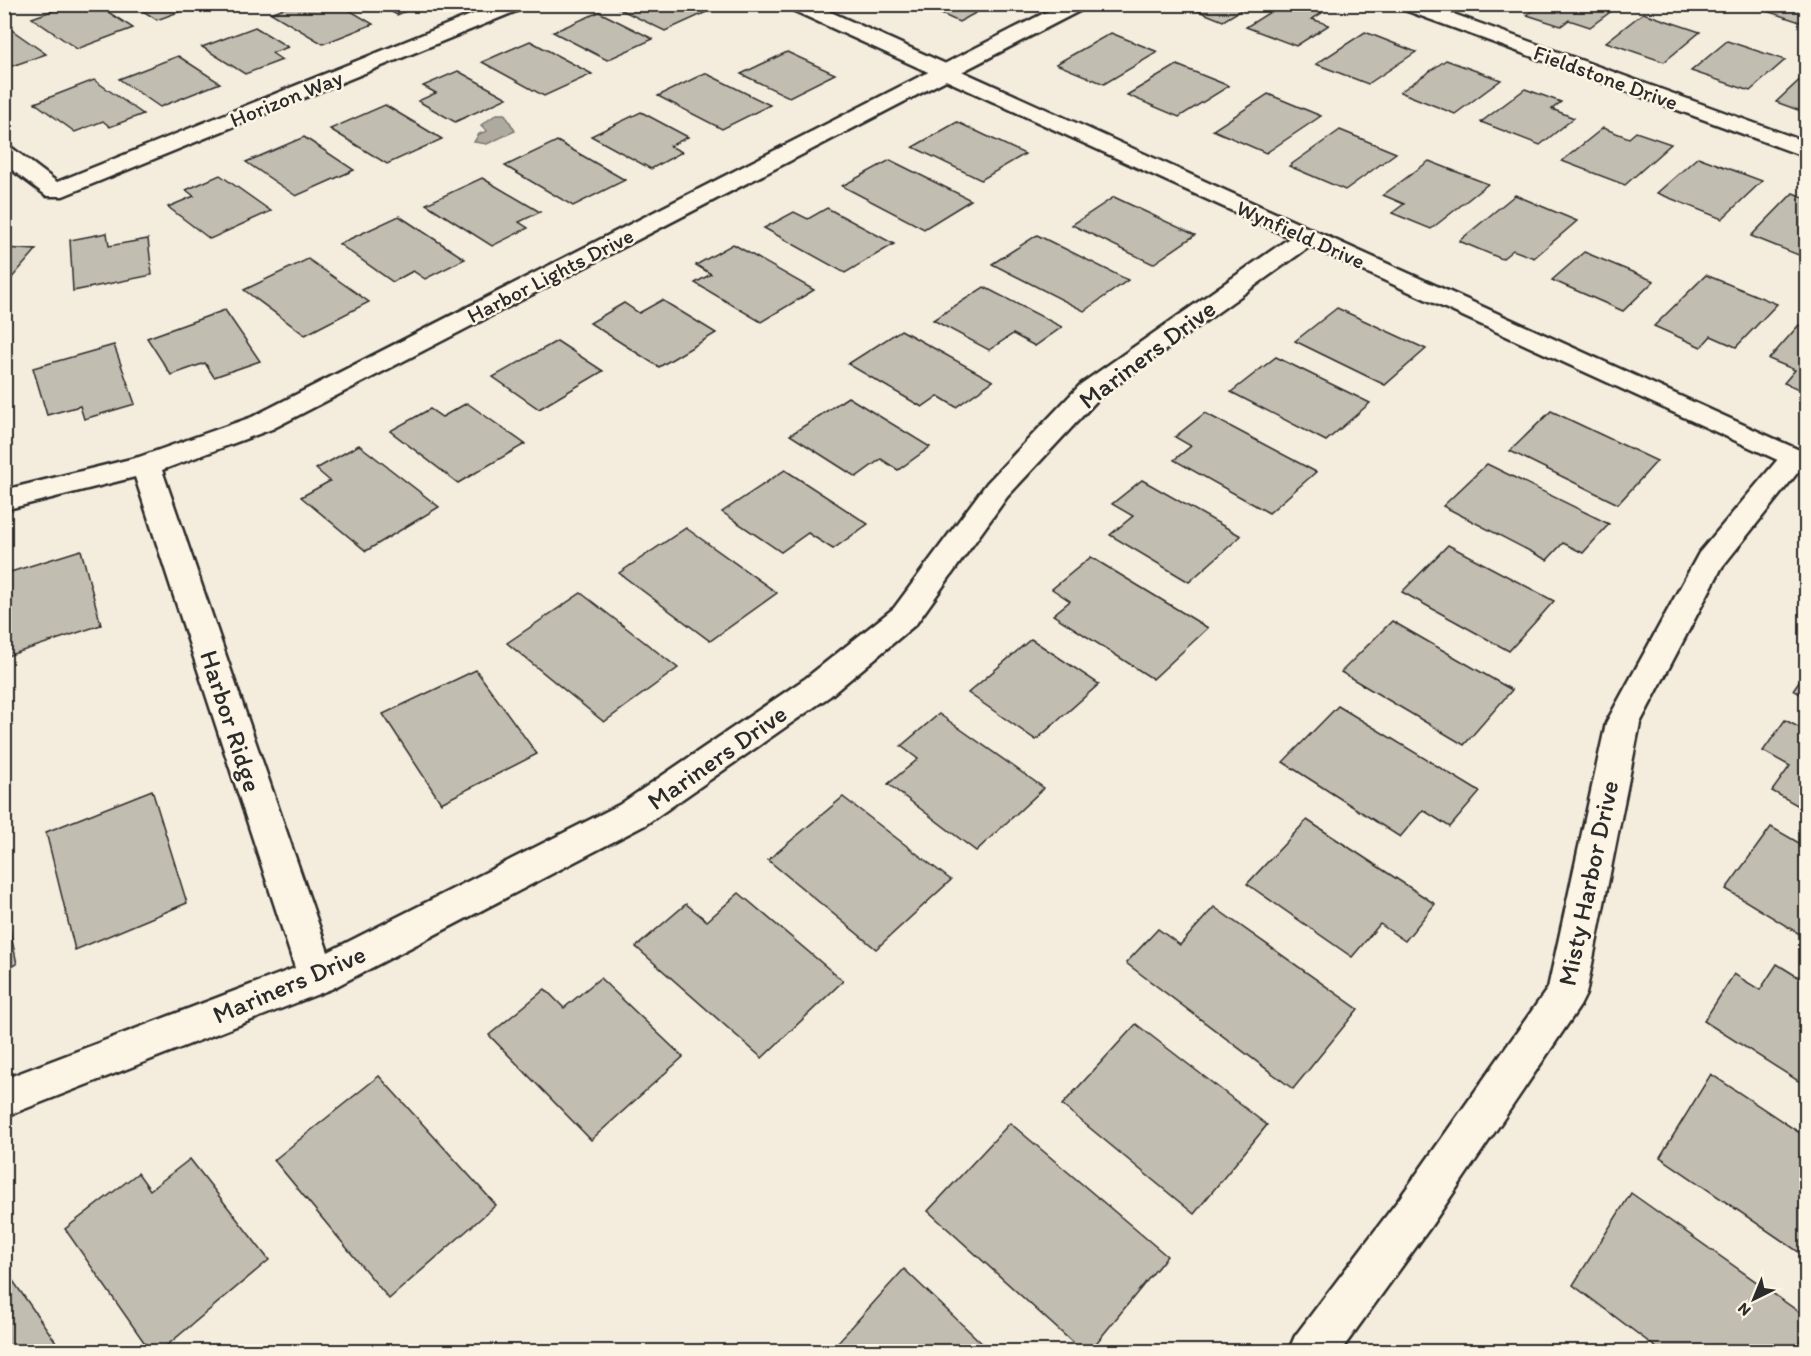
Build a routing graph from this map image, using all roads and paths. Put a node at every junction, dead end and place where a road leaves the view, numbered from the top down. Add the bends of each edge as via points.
1 (517, 4) edge
2 (795, 4) edge
3 (1078, 4) edge
4 (1406, 4) edge
5 (945, 73) junction
6 (1806, 150) edge
7 (4, 153) edge
8 (1307, 237) junction
9 (1800, 461) edge
10 (146, 465) junction
11 (4, 500) edge
12 (316, 977) junction
13 (4, 1098) edge
14 (1311, 1352) edge

1 - 7 street, Horizon Way via 55,191
2 - 5 street, Wynfield Drive
3 - 5 street, Harbor Lights Drive
4 - 6 street, Fieldstone Drive
5 - 8 street, Wynfield Drive
5 - 10 street, Harbor Lights Drive via 262,423
8 - 9 street, Wynfield Drive
8 - 12 street, Mariners Drive via 1091,390 997,490 905,616 818,687 632,815
9 - 14 street, Misty Harbor Drive via 1710,561 1623,723 1566,994 1414,1214
10 - 11 street, Harbor Lights Drive
10 - 12 street, Harbor Ridge
12 - 13 street, Mariners Drive

